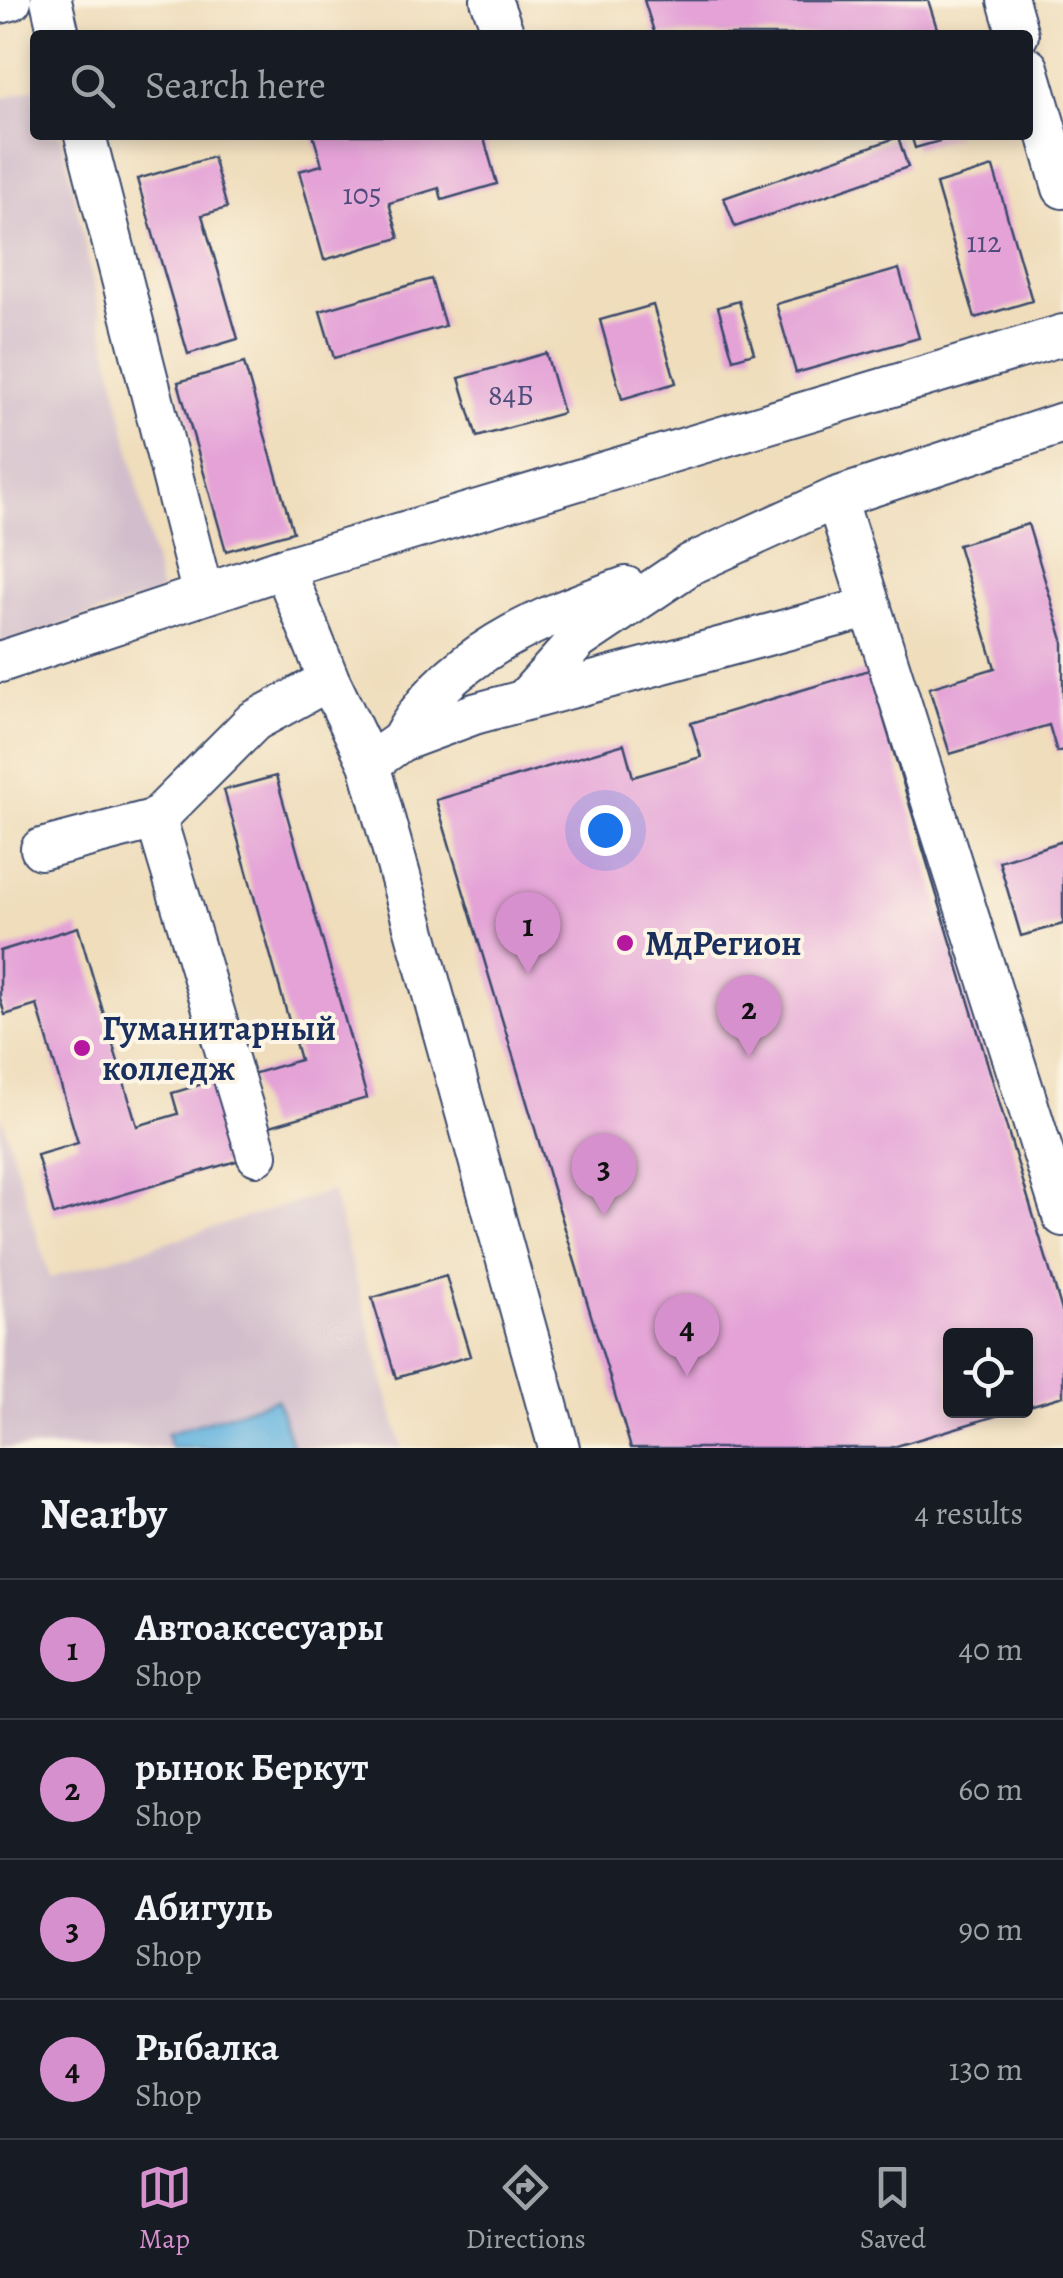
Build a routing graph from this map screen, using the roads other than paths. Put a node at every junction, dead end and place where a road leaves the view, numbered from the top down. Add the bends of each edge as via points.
1 (11, 0) edge
2 (50, 0) edge
3 (492, 0) edge
4 (1008, 0) edge
5 (0, 3) edge
6 (59, 30) edge
7 (502, 30) edge
8 (1017, 30) edge
9 (1033, 85) edge
10 (86, 140) edge
11 (1063, 188) edge
12 (1063, 335) edge
13 (1063, 422) edge
14 (836, 498) junction
15 (691, 564) junction
16 (284, 568) junction
17 (203, 595) junction
18 (871, 607) junction
19 (0, 662) edge
20 (329, 680) junction
21 (526, 698) junction
22 (385, 753) junction
23 (156, 819) junction
24 (40, 850) dead end
25 (258, 1156) dead end
26 (1063, 1216) edge
27 (559, 1448) edge

1 - 5 street
2 - 6 street
3 - 7 street
4 - 8 street
9 - 11 street
10 - 17 street
12 - 16 street
13 - 14 street
14 - 15 street
14 - 18 street
15 - 21 street via 578,640
15 - 22 street via 606,594 474,656
16 - 17 street
16 - 20 street
17 - 19 street
18 - 21 street
18 - 26 street
20 - 22 street
20 - 23 street via 254,721
21 - 22 street
22 - 27 street
23 - 24 street
23 - 25 street

